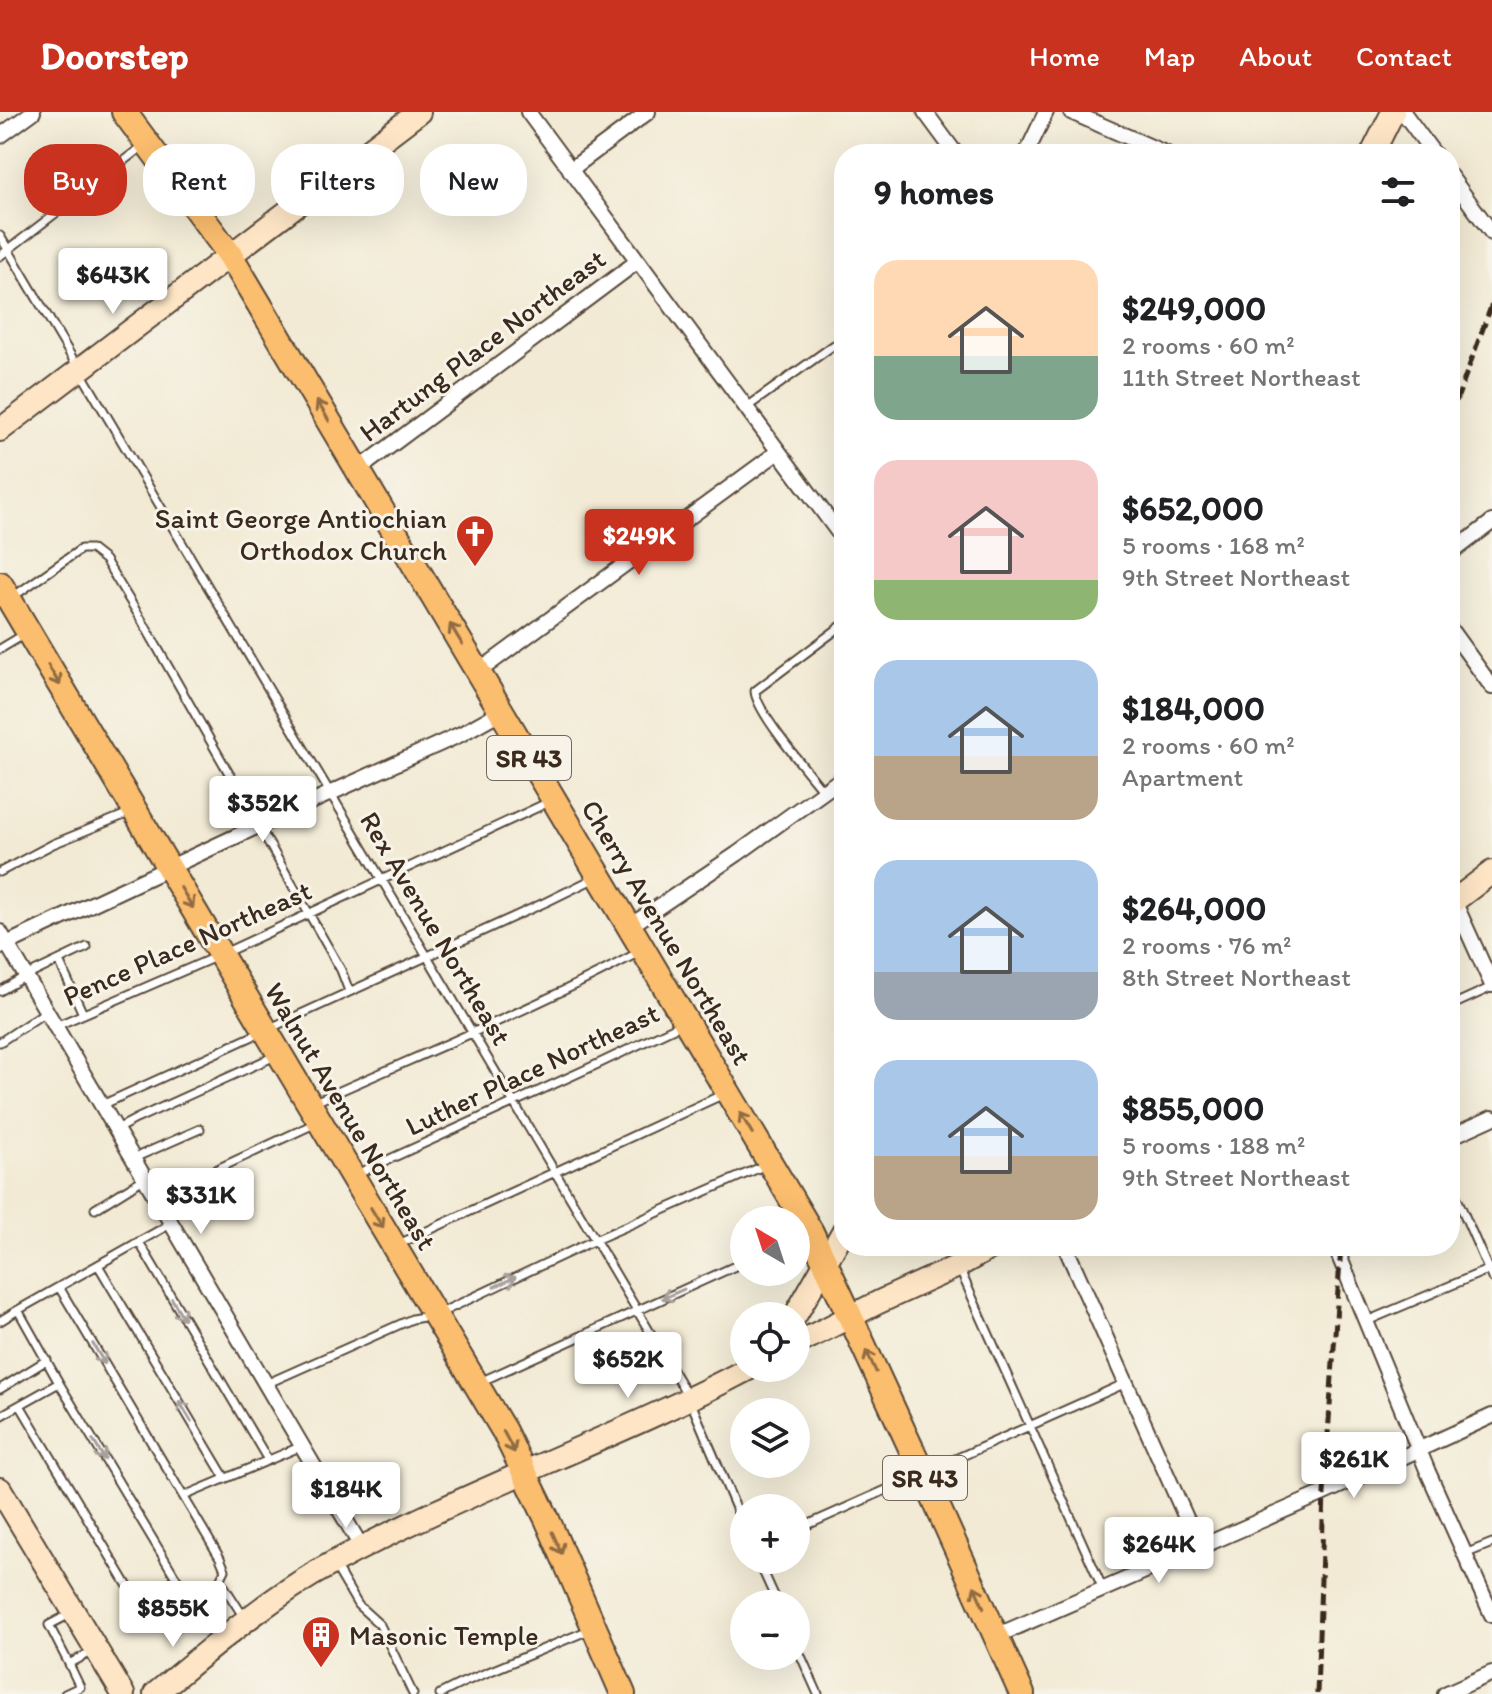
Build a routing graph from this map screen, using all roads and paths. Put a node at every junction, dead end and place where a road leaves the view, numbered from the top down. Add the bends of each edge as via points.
1 (33, 112) edge
2 (124, 112) edge
3 (419, 112) edge
4 (528, 112) edge
5 (648, 112) edge
6 (925, 112) edge
7 (1046, 112) edge
8 (1071, 112) edge
9 (1393, 112) edge
10 (1403, 112) edge
11 (0, 136) edge
12 (147, 143) junction
13 (949, 144) edge
14 (1031, 144) edge
15 (1144, 144) edge
16 (1377, 144) edge
17 (1427, 144) edge
18 (570, 170) junction
19 (1460, 190) edge
20 (1492, 233) edge
21 (0, 236) edge
22 (8, 250) junction
23 (230, 255) junction
24 (0, 256) edge
25 (638, 261) junction
26 (834, 345) dead end
27 (80, 370) junction
28 (747, 407) junction
29 (0, 430) edge
30 (778, 452) junction
31 (358, 470) junction
32 (1492, 522) edge
33 (834, 527) edge
34 (1460, 546) edge
35 (5, 592) edge
36 (28, 632) junction
37 (834, 632) edge
38 (1460, 643) edge
39 (0, 649) edge
40 (478, 672) junction
41 (1492, 687) edge
42 (502, 711) junction
43 (834, 784) edge
44 (824, 791) junction
45 (331, 794) junction
46 (554, 800) junction
47 (134, 810) junction
48 (258, 826) junction
49 (169, 869) junction
50 (0, 872) edge
51 (1492, 872) edge
52 (599, 876) junction
53 (382, 880) junction
54 (1460, 897) edge
55 (307, 913) junction
56 (1460, 920) edge
57 (630, 926) junction
58 (2, 941) edge
59 (87, 947) dead end
60 (643, 950) junction
61 (220, 955) junction
62 (426, 956) junction
63 (59, 961) junction
64 (26, 976) junction
65 (1492, 986) edge
66 (0, 991) edge
67 (349, 991) junction
68 (1460, 1001) edge
69 (47, 1011) junction
70 (83, 1014) junction
71 (686, 1022) junction
72 (56, 1026) junction
73 (265, 1030) junction
74 (471, 1032) junction
75 (0, 1042) edge
76 (279, 1054) junction
77 (728, 1092) junction
78 (513, 1102) junction
79 (102, 1105) junction
80 (314, 1113) junction
81 (1492, 1118) edge
82 (117, 1129) junction
83 (200, 1129) dead end
84 (1460, 1132) edge
85 (134, 1158) junction
86 (770, 1163) junction
87 (555, 1172) junction
88 (352, 1176) junction
89 (145, 1178) junction
90 (157, 1197) junction
91 (1460, 1204) edge
92 (790, 1206) edge
93 (95, 1209) dead end
94 (172, 1223) junction
95 (595, 1240) junction
96 (139, 1242) junction
97 (810, 1244) edge
98 (394, 1247) junction
99 (834, 1247) edge
100 (976, 1256) edge
101 (1069, 1256) edge
102 (1339, 1256) edge
103 (825, 1263) junction
104 (98, 1265) junction
105 (958, 1266) junction
106 (730, 1268) edge
107 (1490, 1269) edge
108 (1492, 1278) edge
109 (59, 1287) junction
110 (803, 1302) edge
111 (18, 1310) junction
112 (637, 1310) junction
113 (435, 1315) junction
114 (850, 1317) junction
115 (0, 1321) edge
116 (1367, 1321) junction
117 (810, 1337) edge
118 (47, 1360) junction
119 (730, 1378) edge
120 (59, 1383) junction
121 (1126, 1383) junction
122 (266, 1384) junction
123 (476, 1384) junction
124 (0, 1389) edge
125 (689, 1398) junction
126 (20, 1405) junction
127 (0, 1416) edge
128 (1492, 1416) edge
129 (1030, 1426) junction
130 (302, 1446) junction
131 (1419, 1449) junction
132 (268, 1460) junction
133 (525, 1472) junction
134 (923, 1474) junction
135 (225, 1478) junction
136 (0, 1489) edge
137 (730, 1494) edge
138 (184, 1496) junction
139 (810, 1524) edge
140 (1492, 1543) edge
141 (1199, 1547) junction
142 (362, 1548) junction
143 (1465, 1554) junction
144 (333, 1563) junction
145 (220, 1580) junction
146 (1103, 1589) junction
147 (188, 1598) junction
148 (74, 1612) junction
149 (1492, 1615) edge
150 (246, 1620) junction
151 (594, 1627) junction
152 (996, 1636) junction
153 (96, 1650) junction
154 (69, 1664) junction
155 (807, 1670) edge
156 (1492, 1673) edge
157 (65, 1694) edge
158 (123, 1694) edge
159 (155, 1694) edge
160 (413, 1694) edge
161 (440, 1694) edge
162 (623, 1694) edge
163 (818, 1694) edge
164 (1022, 1694) edge
165 (1445, 1694) edge

1 - 11 street
2 - 12 main road, Cherry Avenue Northeast / SR 43
3 - 23 street
4 - 18 street
5 - 18 street
6 - 13 street
7 - 14 street
8 - 15 street
9 - 16 street
10 - 17 street
12 - 22 lane
12 - 23 main road, Cherry Avenue Northeast / SR 43
18 - 25 street
19 - 20 street
21 - 22 lane, Rex Avenue Northeast
22 - 24 lane
22 - 27 lane, Rex Avenue Northeast
23 - 27 street
31 -> 23 main road, Cherry Avenue Northeast / SR 43
25 - 28 street
25 - 31 street, Hartung Place Northeast
26 - 28 lane
27 - 29 street
27 - 45 lane, Rex Avenue Northeast
28 - 30 street
30 - 33 street
30 - 40 street
40 -> 31 main road, Cherry Avenue Northeast / SR 43
32 - 34 street
35 - 36 main road, Walnut Avenue Northeast
35 - 48 lane via 81,549 96,551 141,619
36 - 39 lane
36 -> 47 main road, Walnut Avenue Northeast
37 - 44 lane via 755,691 764,714
38 - 41 street
40 - 42 main road, Cherry Avenue Northeast / SR 43
42 - 45 street
42 - 46 main road, Cherry Avenue Northeast / SR 43
43 - 44 street
44 - 57 street
45 - 48 street
45 - 53 lane, Rex Avenue Northeast
46 - 52 main road, Cherry Avenue Northeast / SR 43
46 - 53 lane, Pence Place Northeast
47 - 49 main road, Walnut Avenue Northeast
47 - 50 lane
48 - 49 street
48 - 55 lane
49 - 58 street
49 -> 61 main road, Walnut Avenue Northeast
51 - 54 street
52 - 57 main road, Cherry Avenue Northeast / SR 43
52 - 62 lane
53 - 55 lane, Pence Place Northeast
53 - 62 lane, Rex Avenue Northeast
55 - 61 lane, Pence Place Northeast
55 - 67 lane
56 - 65 street
57 - 60 main road, Cherry Avenue Northeast / SR 43
58 - 64 street
59 - 63 lane
60 - 71 main road, Cherry Avenue Northeast / SR 43
60 - 74 lane
61 - 70 lane, Pence Place Northeast
61 - 73 main road, Walnut Avenue Northeast
62 - 67 lane
62 - 74 lane, Rex Avenue Northeast
63 - 64 lane
63 - 70 lane
64 - 66 lane
64 - 69 street
65 - 68 lane
67 - 73 lane
69 - 72 street
69 - 75 lane
70 - 72 lane, Pence Place Northeast
71 - 77 main road, Cherry Avenue Northeast / SR 43
71 - 78 lane, Luther Place Northeast
72 - 79 street
73 - 76 main road, Walnut Avenue Northeast
73 - 79 lane
74 - 78 lane, Rex Avenue Northeast
74 - 80 lane
76 - 80 main road, Walnut Avenue Northeast
76 - 82 lane
86 -> 77 main road, Cherry Avenue Northeast / SR 43
77 - 87 lane
78 - 87 lane, Rex Avenue Northeast
78 - 88 lane, Luther Place Northeast
79 - 82 street
80 - 88 main road, Walnut Avenue Northeast
80 - 90 lane
81 - 84 street
82 - 85 street
83 - 85 lane
85 - 89 street
86 - 92 main road, Cherry Avenue Northeast / SR 43
86 - 95 lane
87 - 95 lane, Rex Avenue Northeast
87 - 98 lane
88 -> 98 main road, Walnut Avenue Northeast
89 - 90 street
89 - 93 lane
90 - 94 street
91 - 107 lane
94 - 96 lane
94 - 122 street
95 - 112 lane, Rex Avenue Northeast
113 -> 95 lane
96 - 104 lane
96 -> 132 lane
97 - 103 main road, Cherry Avenue Northeast / SR 43
98 - 113 main road, Walnut Avenue Northeast
99 - 103 street
100 - 105 street
101 - 121 street
102 - 116 street
103 - 110 street
103 - 114 main road, Cherry Avenue Northeast / SR 43
104 - 109 lane
135 -> 104 lane
105 - 114 street
105 - 129 lane
106 -> 112 lane
107 - 108 lane
107 - 116 lane
109 - 111 lane
109 -> 138 lane
111 - 115 lane
111 - 118 lane
112 - 123 lane
112 - 125 lane, Rex Avenue Northeast
113 - 122 lane via 412,1319
113 - 123 main road, Walnut Avenue Northeast
114 - 117 street
134 -> 114 main road, Cherry Avenue Northeast / SR 43
116 - 131 street
118 - 120 lane
118 - 124 lane
119 - 125 street
120 - 126 lane
120 -> 147 lane
121 - 129 lane
121 - 141 street
122 - 130 street
123 -> 133 main road, Walnut Avenue Northeast
125 - 133 street
125 - 137 lane, Rex Avenue Northeast
126 - 127 lane
126 - 147 lane via 148,1620
128 - 131 street
129 - 134 lane
129 - 146 lane
130 - 132 lane
130 - 142 street
131 - 141 street
131 - 143 street
132 - 135 lane
133 - 142 street
133 -> 151 main road, Walnut Avenue Northeast
134 - 139 lane
152 -> 134 main road, Cherry Avenue Northeast / SR 43
135 - 138 lane
136 - 148 street
138 - 145 lane via 220,1558 225,1570
140 - 143 lane
141 - 146 street
142 - 144 street
143 - 149 street
144 - 150 street
144 - 160 lane via 358,1605 380,1625
145 - 147 lane
145 - 150 lane
146 - 152 street
148 - 153 street
148 - 154 lane via 49,1625
150 - 159 street
151 - 161 lane
151 - 162 main road, Walnut Avenue Northeast
152 - 164 main road, Cherry Avenue Northeast / SR 43
153 - 154 lane
153 - 158 street
154 - 157 lane via 80,1687
155 - 163 lane
156 - 165 street

